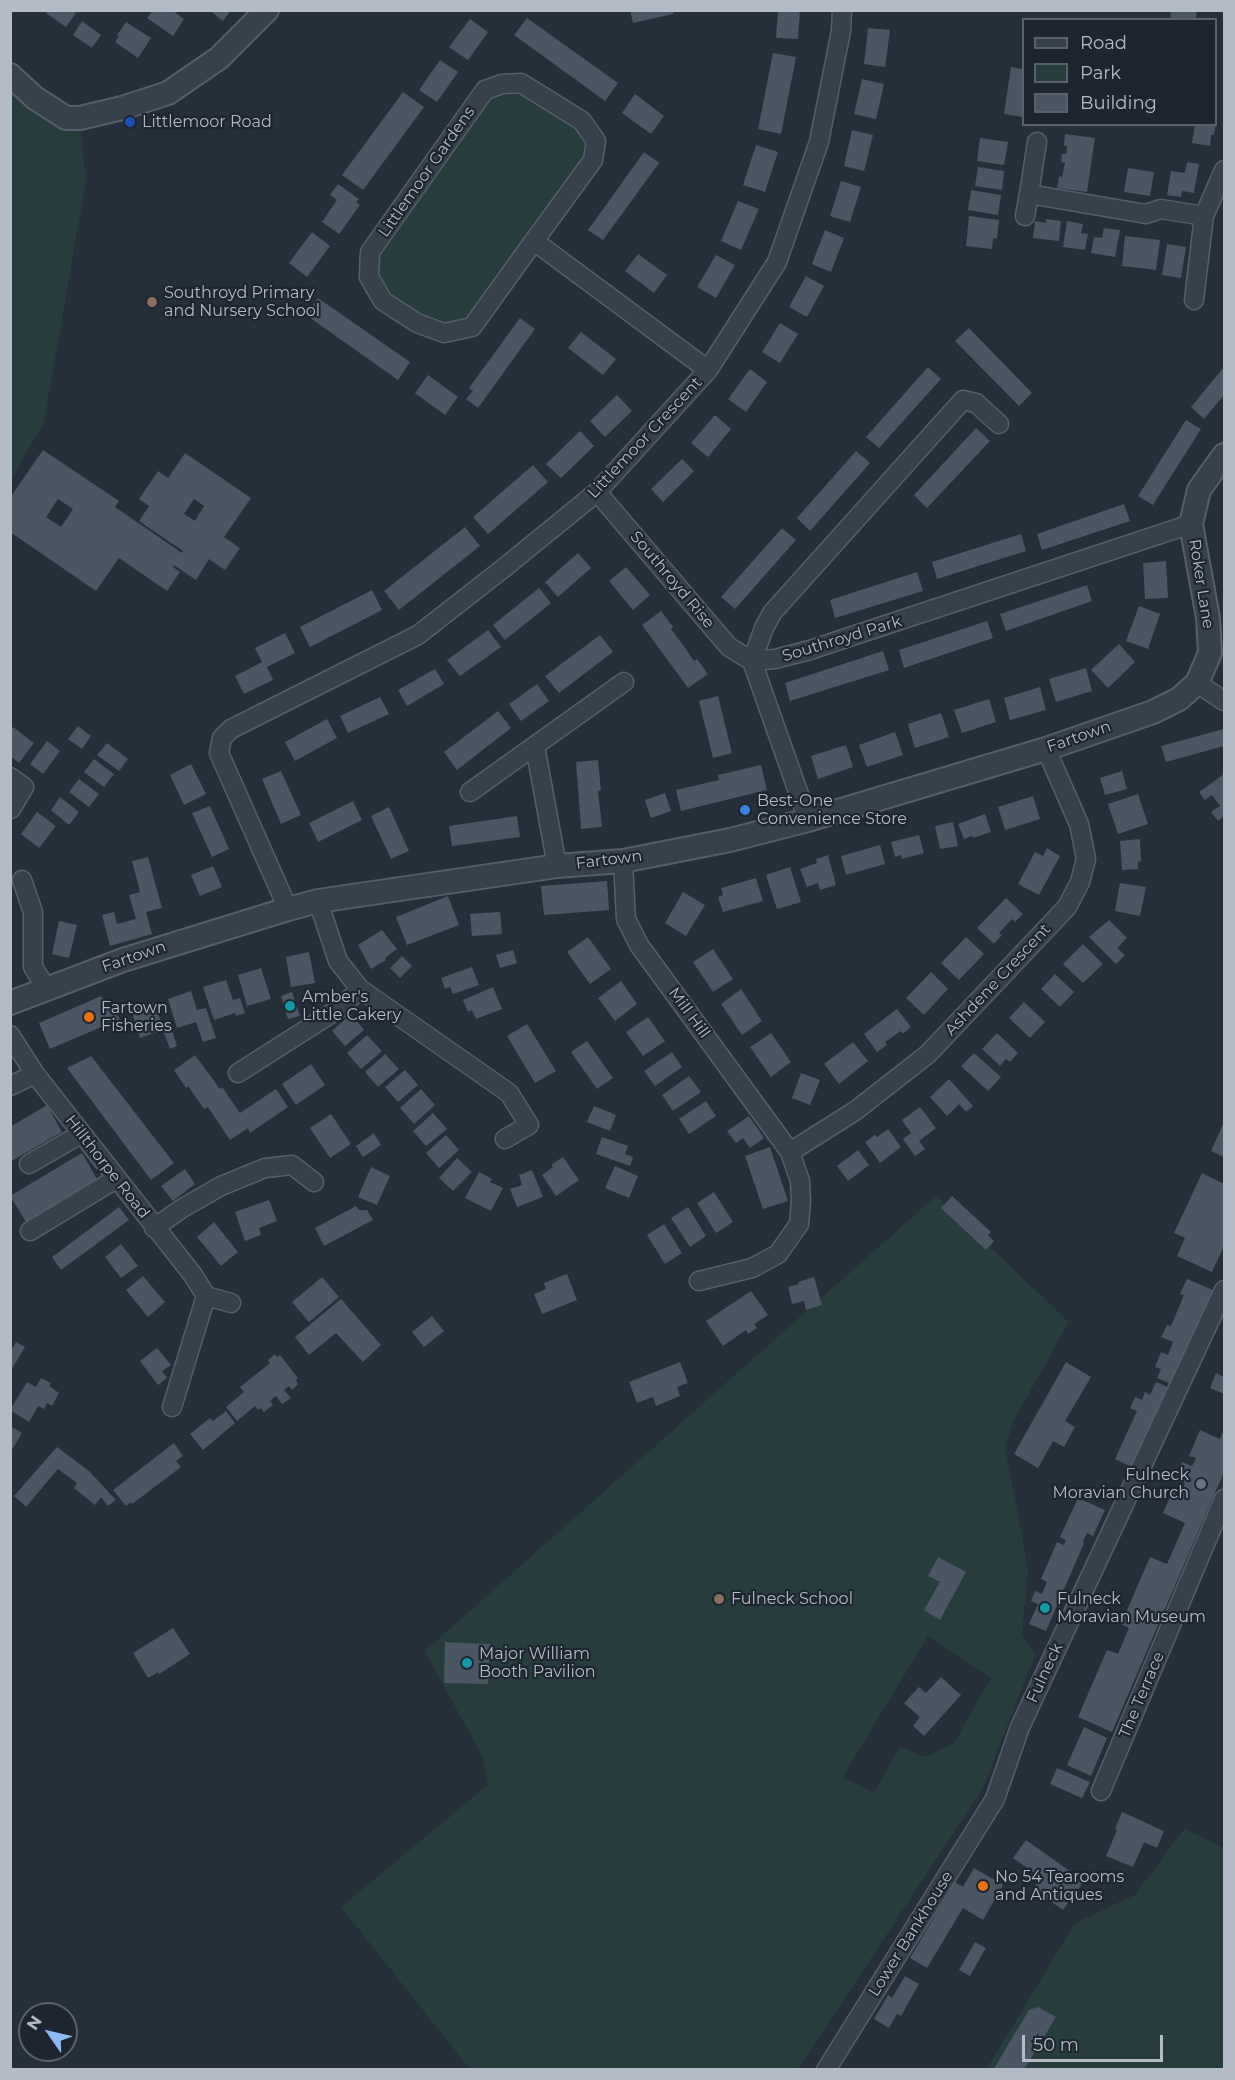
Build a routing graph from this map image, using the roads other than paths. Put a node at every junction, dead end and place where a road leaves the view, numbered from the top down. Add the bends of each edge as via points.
1 (267, 10) edge
2 (842, 10) edge
3 (10, 75) edge
4 (1037, 141) dead end
5 (1224, 170) edge
6 (1029, 194) junction
7 (1025, 216) dead end
8 (1204, 216) junction
9 (534, 241) junction
10 (1194, 300) dead end
11 (708, 370) junction
12 (999, 423) dead end
13 (1224, 455) edge
14 (597, 492) junction
15 (1191, 524) junction
16 (752, 661) junction
17 (624, 682) dead end
18 (1197, 683) junction
19 (1224, 701) edge
20 (535, 746) junction
21 (1046, 749) junction
22 (10, 777) edge
23 (470, 792) dead end
24 (11, 809) edge
25 (808, 820) junction
26 (623, 861) junction
27 (557, 866) junction
28 (22, 880) dead end
29 (318, 901) junction
30 (288, 909) junction
31 (46, 988) junction
32 (360, 989) junction
33 (10, 1003) edge
34 (10, 1035) edge
35 (238, 1073) dead end
36 (35, 1074) junction
37 (10, 1086) edge
38 (81, 1134) junction
39 (505, 1139) dead end
40 (790, 1152) junction
41 (29, 1164) dead end
42 (116, 1179) junction
43 (314, 1182) dead end
44 (154, 1228) junction
45 (30, 1231) dead end
46 (699, 1281) dead end
47 (1224, 1290) edge
48 (206, 1296) junction
49 (231, 1303) dead end
50 (172, 1407) dead end
51 (1224, 1500) edge
52 (1101, 1791) dead end
53 (995, 1798) joint
54 (826, 2070) edge

1 - 3 street via 219,58 168,93 122,108 66,118 35,98
2 - 11 street, Littlemoor Crescent via 819,142 777,262
4 - 6 street
5 - 8 street
6 - 7 street
6 - 8 street via 1146,214 1161,208
8 - 10 street
9 - 9 street, Littlemoor Gardens via 472,327 444,333 417,323 382,301 369,277 370,252 485,90 502,84 521,83 582,121 596,141 593,160
9 - 11 street
11 - 14 street, Littlemoor Crescent
12 - 16 street, Southroyd Park via 976,403 963,400 772,614
13 - 15 street, Roker Lane via 1199,490
14 - 16 street, Southroyd Rise via 729,647
14 - 30 street, Littlemoor Crescent via 418,635 225,734 219,753
15 - 16 street, Southroyd Park via 810,650
15 - 18 street, Roker Lane via 1208,618 1210,653
16 - 25 street
17 - 20 street
18 - 19 street
18 - 21 street, Fartown via 1179,699 1153,712
20 - 23 street
20 - 27 street
21 - 25 street, Fartown
21 - 40 street, Ashdene Crescent via 1079,824 1086,859 1067,907 928,1054 855,1111
22 - 24 street via 24,787
25 - 26 street, Fartown
26 - 27 street, Fartown
26 - 40 street, Mill Hill via 626,919 639,945
27 - 29 street, Fartown
28 - 31 street via 33,912 33,966
29 - 30 street, Fartown
29 - 32 street via 338,961
30 - 31 street, Fartown via 177,942
31 - 33 street, Fartown
32 - 35 street via 340,1008
32 - 39 street via 509,1094 529,1125
34 - 36 street, Hillthorpe Road
36 - 37 street
36 - 38 street, Hillthorpe Road
38 - 41 street
38 - 42 street, Hillthorpe Road
40 - 46 street, Mill Hill via 800,1181 799,1224 778,1254 752,1268 721,1268
42 - 44 street, Hillthorpe Road
42 - 45 street
43 - 44 street via 292,1165 265,1168 222,1186
44 - 48 street, Hillthorpe Road
47 - 53 street, Fulneck via 1020,1727
48 - 49 street
48 - 50 street
51 - 52 street, The Terrace
53 - 54 street, Lower Bankhouse

